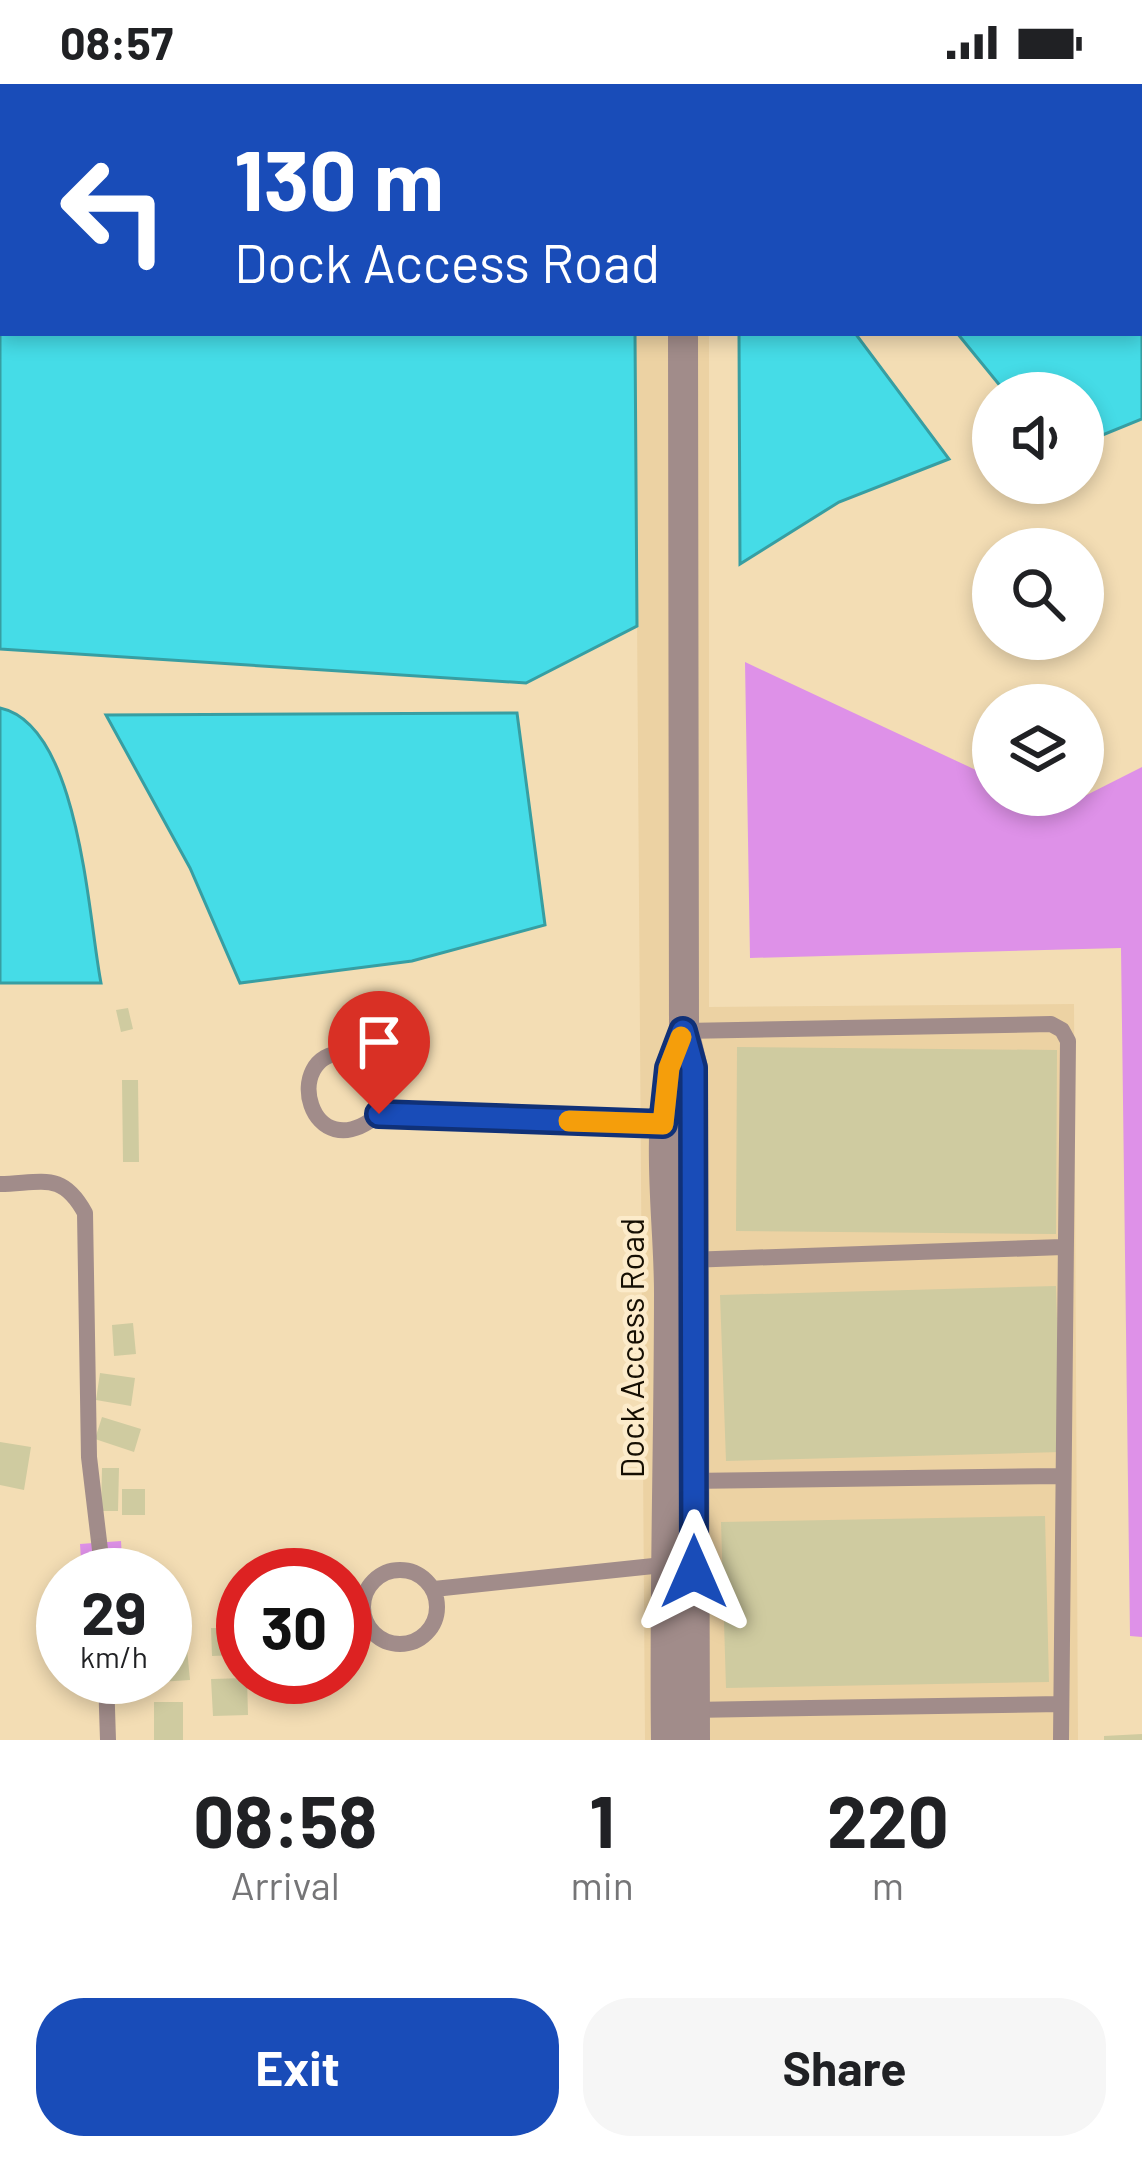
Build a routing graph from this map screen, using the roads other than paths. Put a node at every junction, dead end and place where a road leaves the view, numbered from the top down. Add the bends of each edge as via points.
1 (683, 336) edge
2 (683, 1031) junction
3 (379, 1114) junction
4 (663, 1124) junction
5 (0, 1184) edge
6 (1063, 1247) junction
7 (681, 1260) junction
8 (1062, 1476) junction
9 (681, 1481) junction
10 (100, 1548) edge
11 (663, 1565) junction
12 (434, 1589) junction
13 (106, 1704) edge
14 (1061, 1704) junction
15 (680, 1725) edge
16 (107, 1740) edge
17 (1061, 1740) edge

1 - 2 street, Dock Access Road
2 - 4 street, Dock Access Road
2 - 6 lane via 1051,1024 1062,1030
2 - 7 street, Dock Access Road via 693,1068
3 - 3 lane via 386,1093 380,1071 363,1056 341,1052 321,1061 308,1080 308,1102 320,1122 340,1131 362,1128
3 - 4 lane
4 - 7 street, Dock Access Road
5 - 10 lane via 60,1183 85,1214 89,1457
6 - 7 lane
6 - 8 lane
7 - 9 street, Dock Access Road
8 - 9 lane
8 - 14 lane
9 - 11 street, Dock Access Road
9 - 15 street, Dock Access Road
11 - 12 lane
11 - 15 street, Dock Access Road
12 - 12 lane via 438,1608 418,1640 380,1639 367,1624 362,1605 383,1573 402,1569
13 - 16 lane
14 - 15 lane
14 - 17 lane

